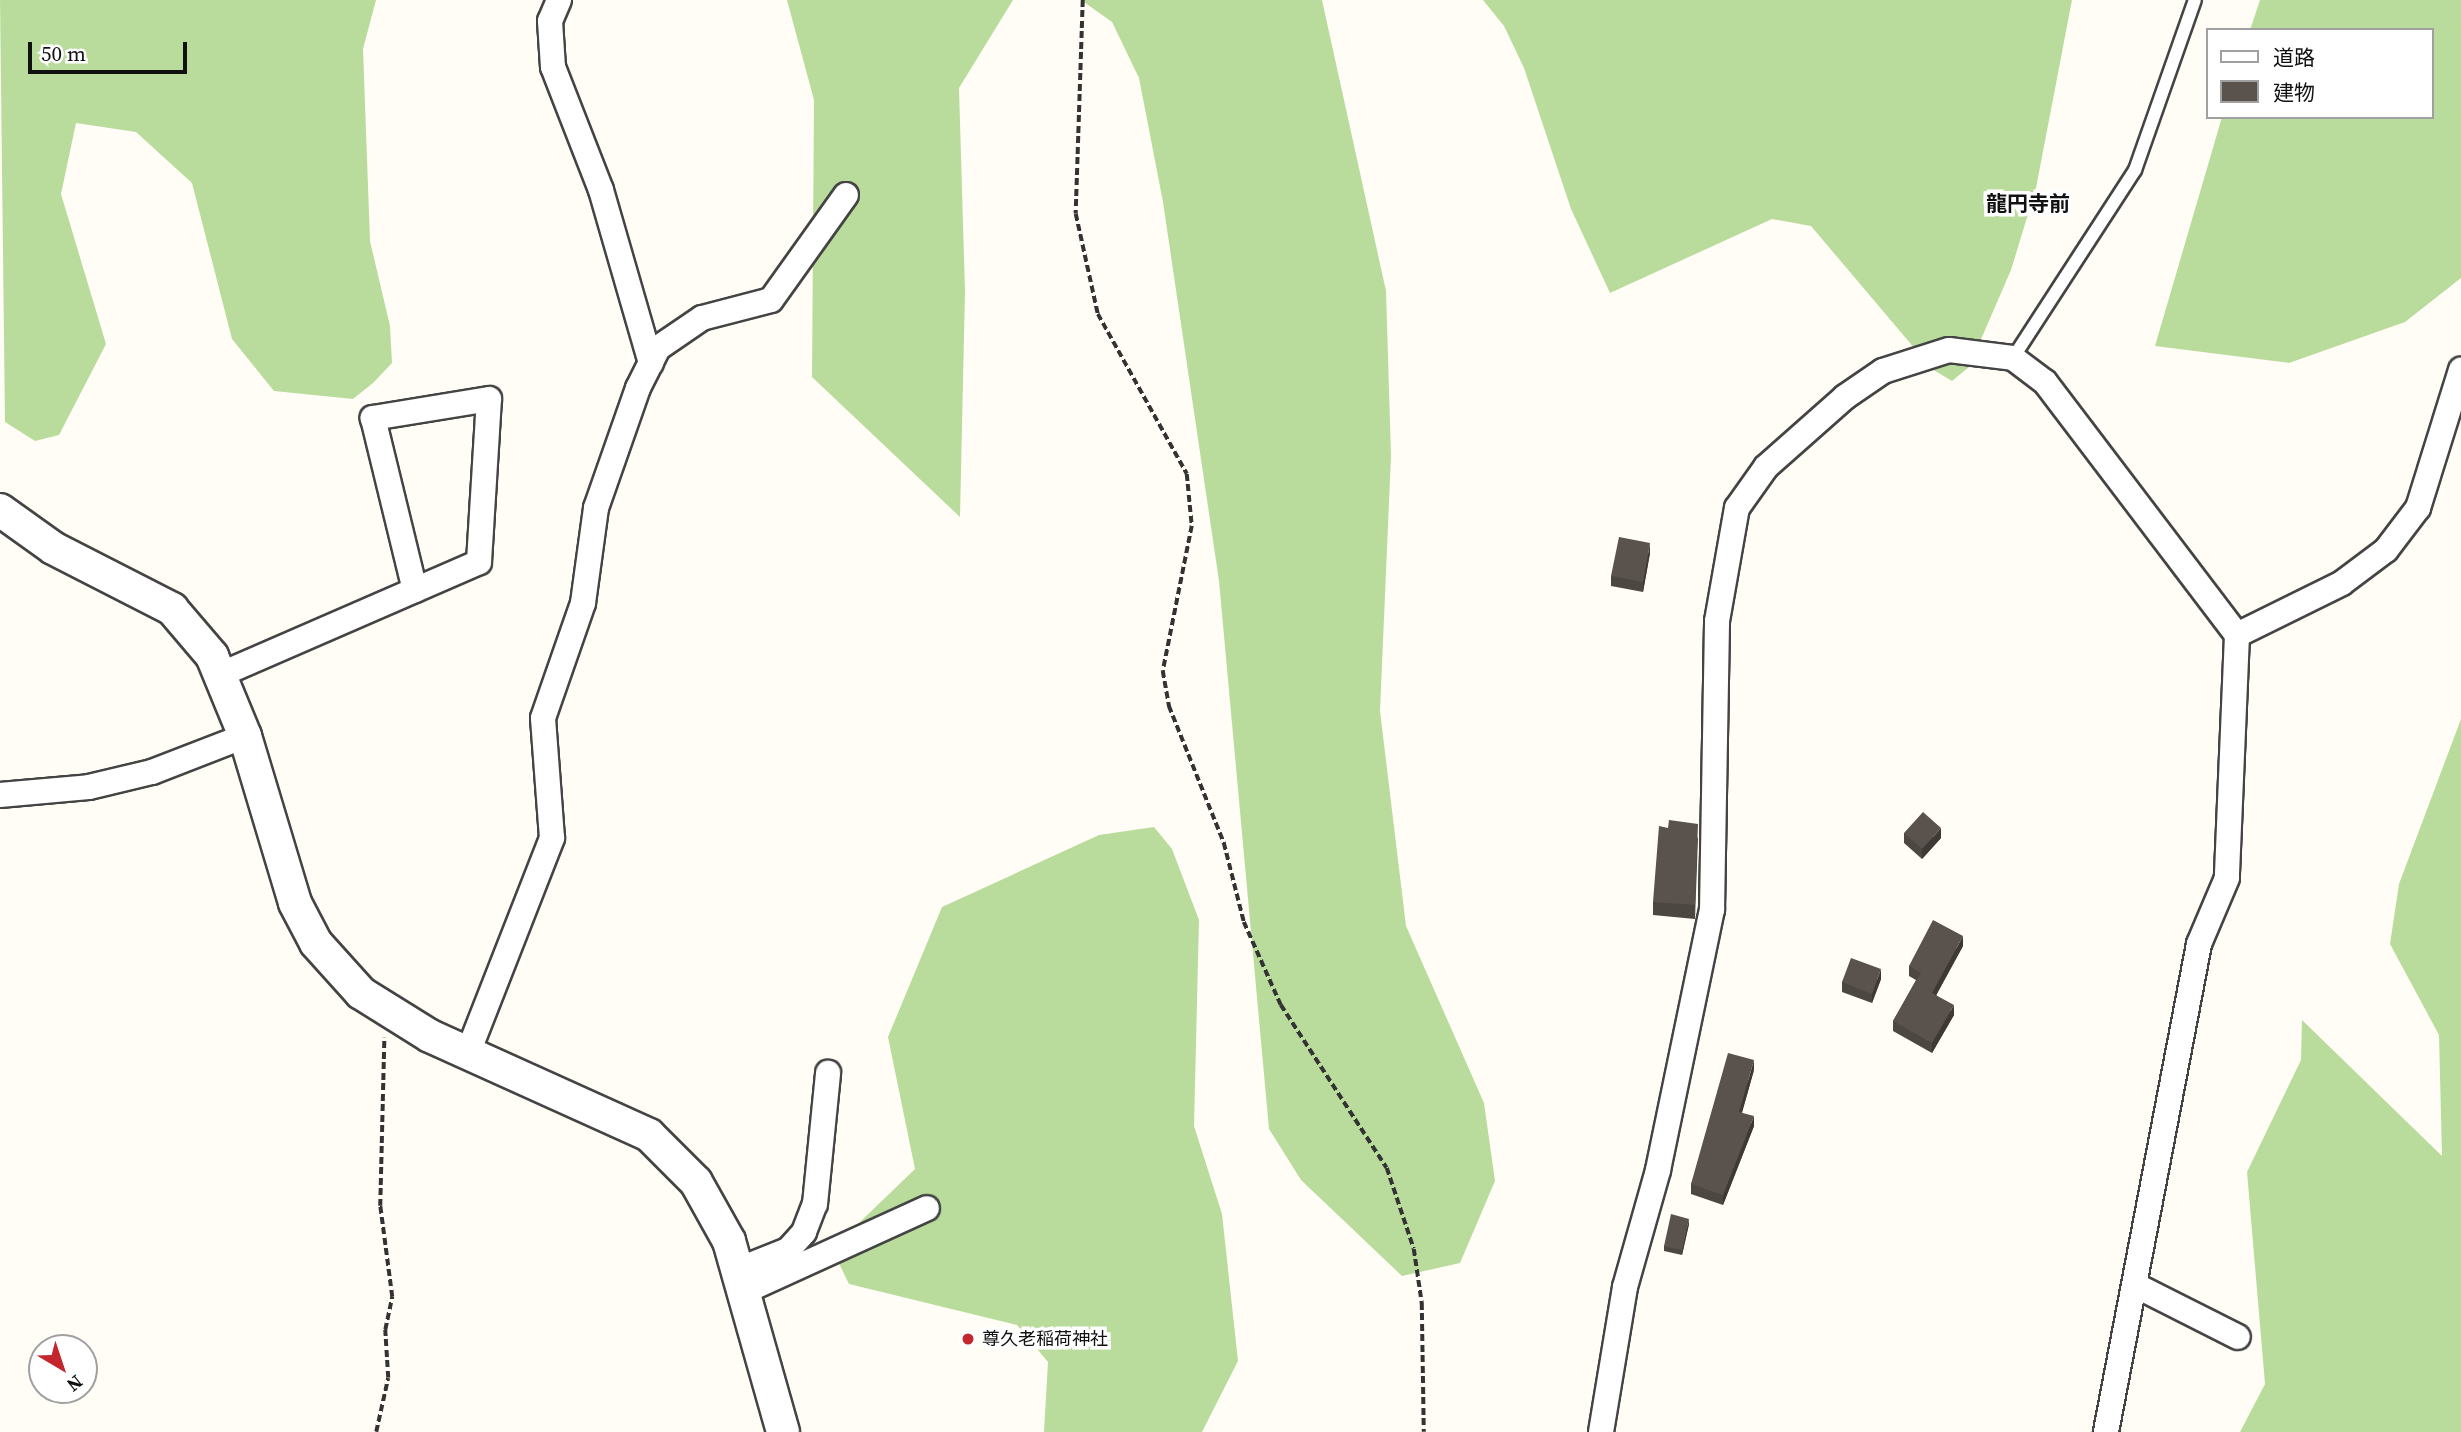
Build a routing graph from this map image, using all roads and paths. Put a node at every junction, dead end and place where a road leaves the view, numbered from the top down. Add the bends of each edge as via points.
1 (559, 0) edge
2 (1083, 0) edge
3 (2195, 0) edge
4 (846, 195) dead end
5 (2013, 358) junction
6 (651, 363) junction
7 (2461, 370) edge
8 (0, 510) edge
9 (415, 590) junction
10 (2237, 635) junction
11 (222, 674) junction
12 (245, 736) junction
13 (0, 795) edge
14 (384, 1013) junction
15 (469, 1050) junction
16 (828, 1073) dead end
17 (927, 1208) dead end
18 (741, 1281) junction
19 (2135, 1284) junction
20 (2238, 1337) dead end
21 (376, 1432) edge
22 (783, 1432) edge
23 (1424, 1432) edge
24 (1601, 1432) edge
25 (2106, 1432) edge

1 - 6 street via 550,21 553,67 601,190
2 - 23 path via 1076,214 1098,314 1187,474 1192,526 1163,671 1169,706 1224,844 1244,922 1281,1005 1387,1168 1420,1290
3 - 5 lane via 2135,170
4 - 6 street via 771,300 702,318 658,348
5 - 10 street via 2075,415
5 - 24 street via 1949,350 1883,371 1809,425 1766,467 1737,508 1717,621 1712,910 1658,1170 1625,1287
6 - 15 street via 596,508 583,603 543,718 552,838
7 - 10 street via 2418,508 2386,550 2342,583
8 - 11 street via 52,548 172,609
9 - 9 street via 479,562 489,399 373,418
9 - 11 street
10 - 19 street via 2228,878 2199,944
11 - 12 street
12 - 13 street via 114,781
12 - 14 street via 274,846 310,933
14 - 15 street
14 - 21 path via 380,1206 392,1297 385,1330 388,1378
15 - 18 street via 649,1135 717,1210
16 - 18 street via 815,1204 804,1232 788,1250
17 - 18 street
18 - 22 street
19 - 20 street
19 - 25 street

